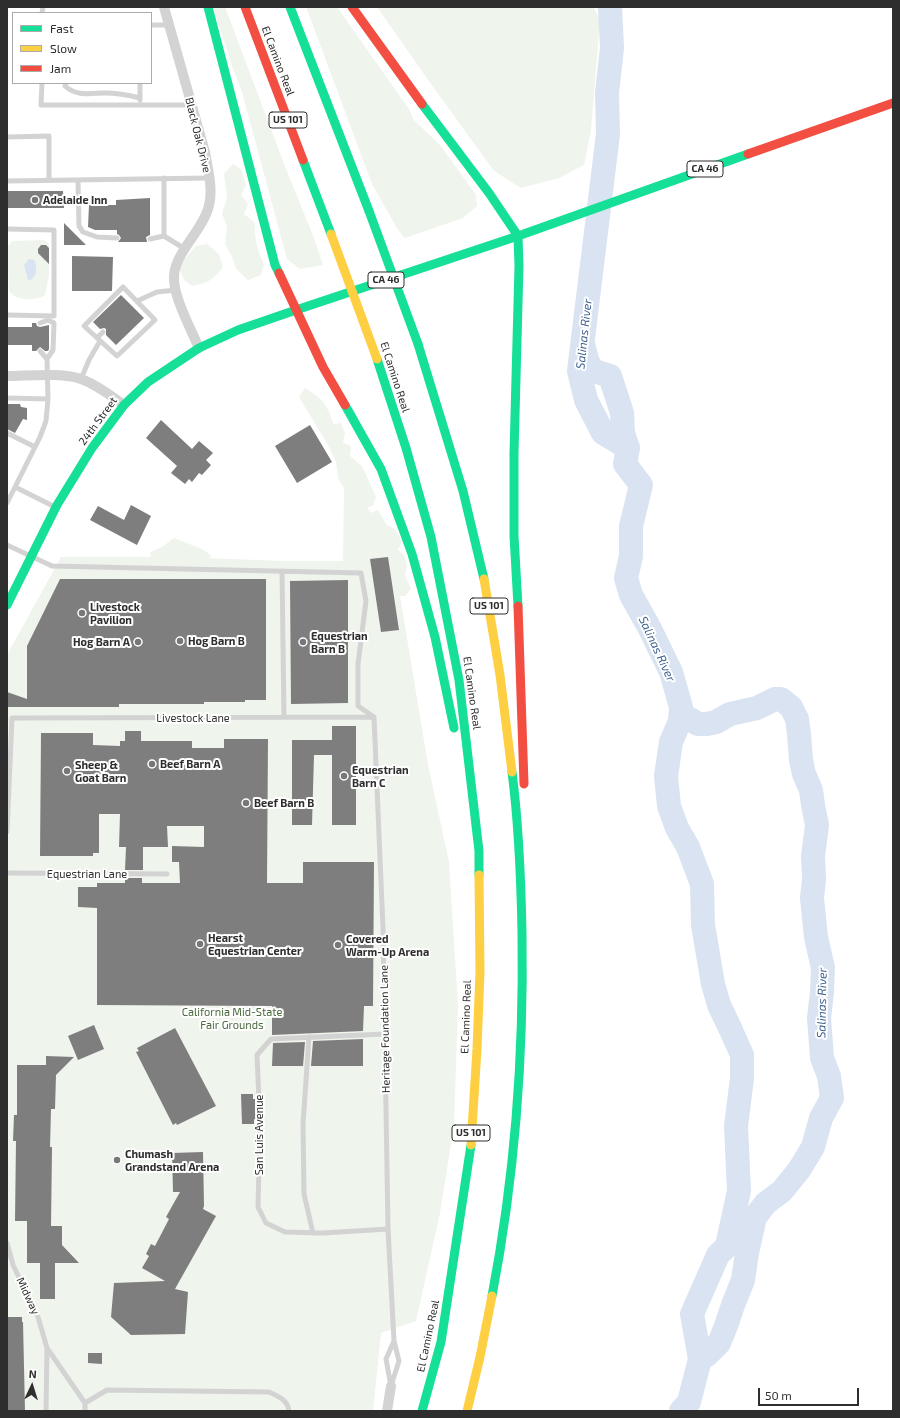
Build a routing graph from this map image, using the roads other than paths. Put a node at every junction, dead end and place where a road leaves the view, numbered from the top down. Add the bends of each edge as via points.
1 (164, 7) edge
2 (208, 7) edge
3 (245, 7) edge
4 (290, 7) edge
5 (352, 7) edge
6 (152, 25) edge
7 (169, 25) junction
8 (42, 84) edge
9 (66, 84) edge
10 (140, 84) edge
11 (140, 98) junction
12 (893, 103) edge
13 (140, 105) junction
14 (191, 105) junction
15 (7, 137) edge
16 (164, 178) junction
17 (209, 178) junction
18 (49, 180) junction
19 (78, 180) junction
20 (7, 181) edge
21 (7, 229) edge
22 (164, 236) junction
23 (518, 236) junction
24 (117, 238) dead end
25 (150, 239) dead end
26 (185, 249) junction
27 (176, 290) junction
28 (137, 301) junction
29 (132, 305) dead end
30 (296, 310) junction
31 (7, 315) edge
32 (48, 318) junction
33 (40, 323) dead end
34 (103, 332) dead end
35 (99, 340) junction
36 (199, 348) junction
37 (40, 351) dead end
38 (47, 359) junction
39 (7, 376) edge
40 (47, 376) junction
41 (81, 379) junction
42 (7, 398) edge
43 (48, 399) junction
44 (124, 404) junction
45 (7, 433) edge
46 (35, 447) junction
47 (15, 487) junction
48 (7, 503) edge
49 (56, 507) junction
50 (7, 545) edge
51 (31, 557) junction
52 (282, 571) junction
53 (8, 599) edge
54 (284, 717) junction
55 (374, 717) junction
56 (7, 832) edge
57 (480, 851) junction
58 (7, 873) edge
59 (167, 874) dead end
60 (521, 875) junction
61 (385, 1034) junction
62 (309, 1037) junction
63 (388, 1229) junction
64 (313, 1233) junction
65 (7, 1243) edge
66 (394, 1341) junction
67 (47, 1348) junction
68 (391, 1386) junction
69 (85, 1403) junction
70 (46, 1411) edge
71 (85, 1411) edge
72 (289, 1411) edge
73 (387, 1411) edge
74 (422, 1411) edge
75 (467, 1411) edge

1 - 7 street, Black Oak Drive
2 - 30 main road via 275,265
3 - 57 main road, El Camino Real / US 101, bridge via 377,359 431,537 460,680
4 - 60 main road, US 101, bridge via 418,344 463,491 485,582 500,675 516,800
5 - 23 main road
6 - 7 lane
7 - 14 street, Black Oak Drive
8 - 13 lane via 41,104
9 - 11 lane via 68,89 80,94 114,94
10 - 11 lane
11 - 13 lane
12 - 23 main road, CA 46
13 - 14 lane
14 - 17 street, Black Oak Drive via 205,152
15 - 18 lane via 49,136
16 - 17 lane
16 - 19 lane
16 - 22 lane
17 - 26 street, Black Oak Drive via 208,209
18 - 19 lane
18 - 20 lane
19 - 24 lane via 79,226 83,232 97,237
21 - 32 lane via 54,230 54,316
22 - 25 lane
22 - 26 lane
23 - 30 main road, CA 46
23 - 60 main road via 514,536 525,769
26 - 27 street, Black Oak Drive via 177,262 174,279
27 - 28 lane via 157,292
27 - 36 street, Black Oak Drive via 177,298
28 - 29 lane
28 - 35 lane via 123,287 84,326
28 - 35 lane via 155,320 117,356
30 - 36 main road, 24th Street via 238,330
30 - 57 main road via 323,367 381,469 412,554 435,637
31 - 32 lane
32 - 33 lane
32 - 38 lane via 54,323 53,350
34 - 35 lane
35 - 41 lane
36 - 44 main road, 24th Street via 168,367
37 - 38 lane
38 - 40 lane
39 - 40 street
40 - 41 street
40 - 43 lane
41 - 44 street
42 - 43 lane
43 - 46 lane via 46,421
44 - 49 main road, 24th Street via 92,448
45 - 46 lane
46 - 47 lane
47 - 48 lane
47 - 49 lane
49 - 51 main road, 24th Street
50 - 51 lane
51 - 52 lane via 52,566
51 - 53 main road, 24th Street
52 - 54 lane
52 - 55 lane via 361,573 366,602 358,664 358,706
54 - 55 lane, Livestock Lane
54 - 56 lane, Livestock Lane via 12,718
55 - 61 lane, Heritage Foundation Lane
57 - 74 main road, El Camino Real / US 101 via 480,972 471,1142 441,1342
58 - 59 lane, Equestrian Lane
60 - 75 main road, US 101 via 523,991 520,1070 511,1175 498,1264
61 - 62 lane, San Luis Avenue
61 - 63 lane, Heritage Foundation Lane
62 - 64 lane via 303,1124 304,1194
62 - 64 lane, San Luis Avenue via 271,1038 258,1055 258,1207 266,1223 285,1232
63 - 64 lane, San Luis Avenue
63 - 66 lane, Heritage Foundation Lane
65 - 67 lane, Midway via 13,1265 38,1317
66 - 68 lane, Heritage Foundation Lane via 386,1359
66 - 68 lane, Heritage Foundation Lane via 400,1361
67 - 69 lane
67 - 70 lane
68 - 73 street
69 - 71 lane
69 - 72 lane via 107,1390 269,1392 282,1398

